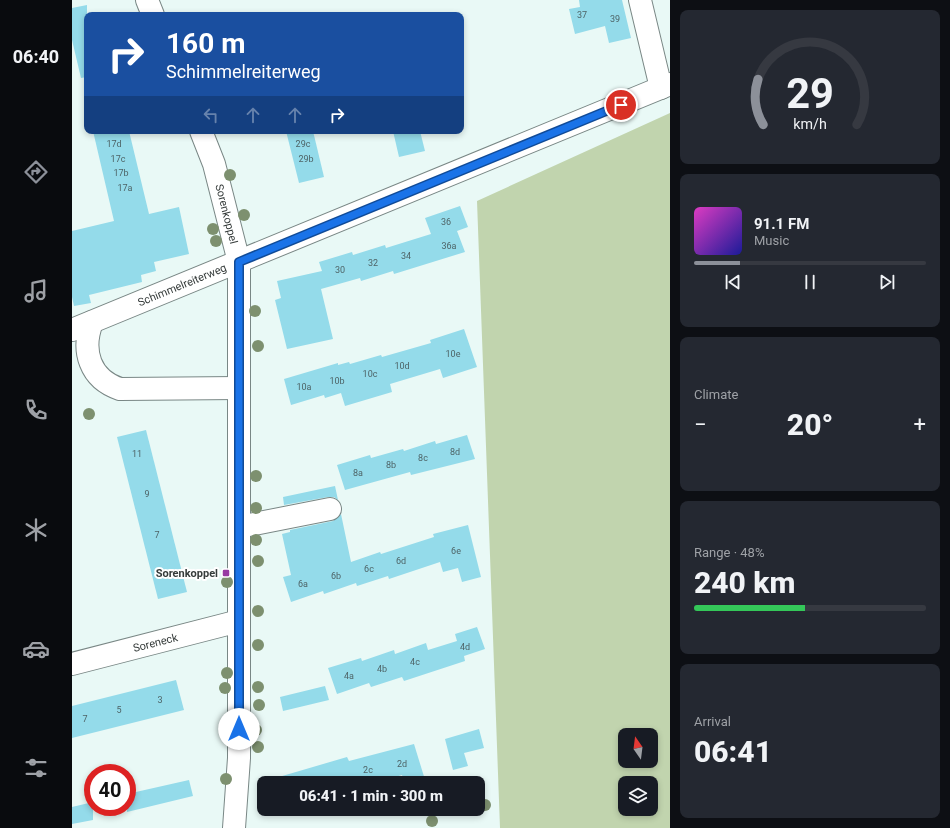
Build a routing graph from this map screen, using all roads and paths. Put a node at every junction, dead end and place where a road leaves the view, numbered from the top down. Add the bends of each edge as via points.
1 (147, 0) edge
2 (640, 0) edge
3 (152, 12) edge
4 (666, 86) edge
5 (202, 134) edge
6 (239, 262) junction
7 (82, 326) edge
8 (239, 388) junction
9 (330, 509) dead end
10 (239, 527) junction
11 (239, 621) junction
12 (72, 664) edge
13 (234, 828) edge

1 - 3 street
2 - 4 street
4 - 6 street, Schimmelreiterweg
5 - 6 street, Sorenkoppel via 214,164
6 - 7 street, Schimmelreiterweg
6 - 8 street, Sorenkoppel
7 - 8 street via 88,334 88,354 99,378 109,386 120,389
8 - 10 street, Sorenkoppel
9 - 10 street
10 - 11 street, Sorenkoppel
11 - 12 street, Soreneck
11 - 13 street, Sorenkoppel via 239,763

